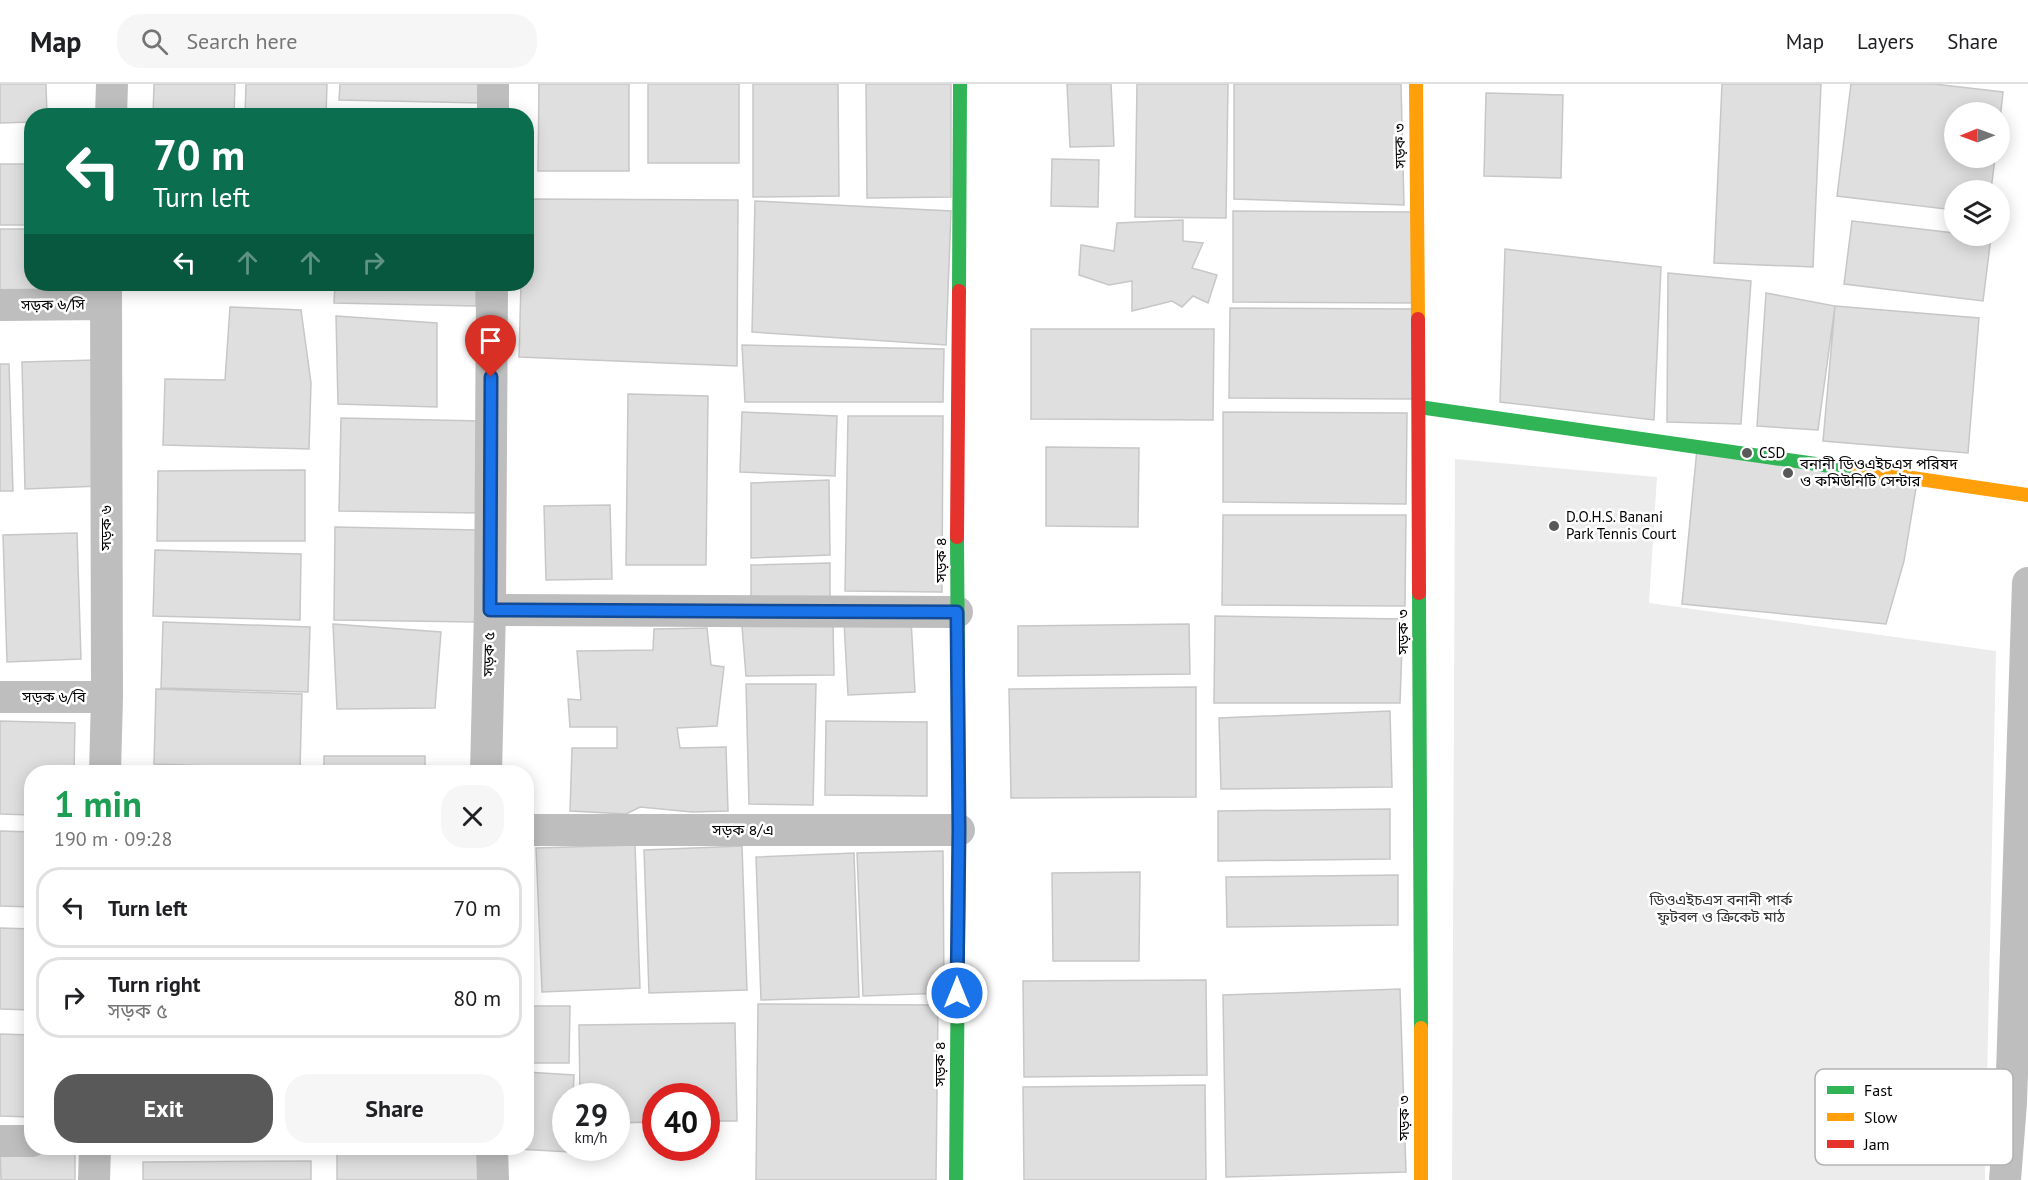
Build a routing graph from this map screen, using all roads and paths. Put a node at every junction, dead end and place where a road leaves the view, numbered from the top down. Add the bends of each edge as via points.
1 (112, 84) edge
2 (494, 84) edge
3 (960, 84) edge
4 (1416, 84) edge
5 (111, 108) edge
6 (493, 108) edge
7 (492, 291) edge
8 (106, 294) edge
9 (0, 305) edge
10 (1419, 407) junction
11 (2028, 495) edge
12 (2028, 583) edge
13 (490, 610) junction
14 (957, 612) junction
15 (0, 697) edge
16 (107, 697) junction
17 (2027, 708) edge
18 (105, 765) edge
19 (486, 765) edge
20 (534, 830) edge
21 (959, 830) junction
22 (2020, 1104) edge
23 (2013, 1139) edge
24 (0, 1141) edge
25 (24, 1141) edge
26 (95, 1155) edge
27 (492, 1155) edge
28 (2008, 1165) edge
29 (94, 1180) edge
30 (493, 1180) edge
31 (956, 1180) edge
32 (1421, 1180) edge
33 (2005, 1180) edge

1 - 5 street
2 - 6 street
3 - 14 street, সড়ক ৪
4 - 10 street, সড়ক ৩
7 - 13 street, সড়ক ৫
8 - 9 street, সড়ক ৬/সি
8 - 16 street, সড়ক ৬
10 - 11 street
10 - 32 street, সড়ক ৩
12 - 17 street
13 - 14 street
13 - 19 street, সড়ক ৫
14 - 21 street, সড়ক ৪
15 - 16 street, সড়ক ৬/বি
16 - 18 street, সড়ক ৬
17 - 22 street
20 - 21 street, সড়ক ৪/এ
21 - 31 street, সড়ক ৪
22 - 23 street
24 - 25 street
26 - 29 street
27 - 30 street
28 - 33 street

